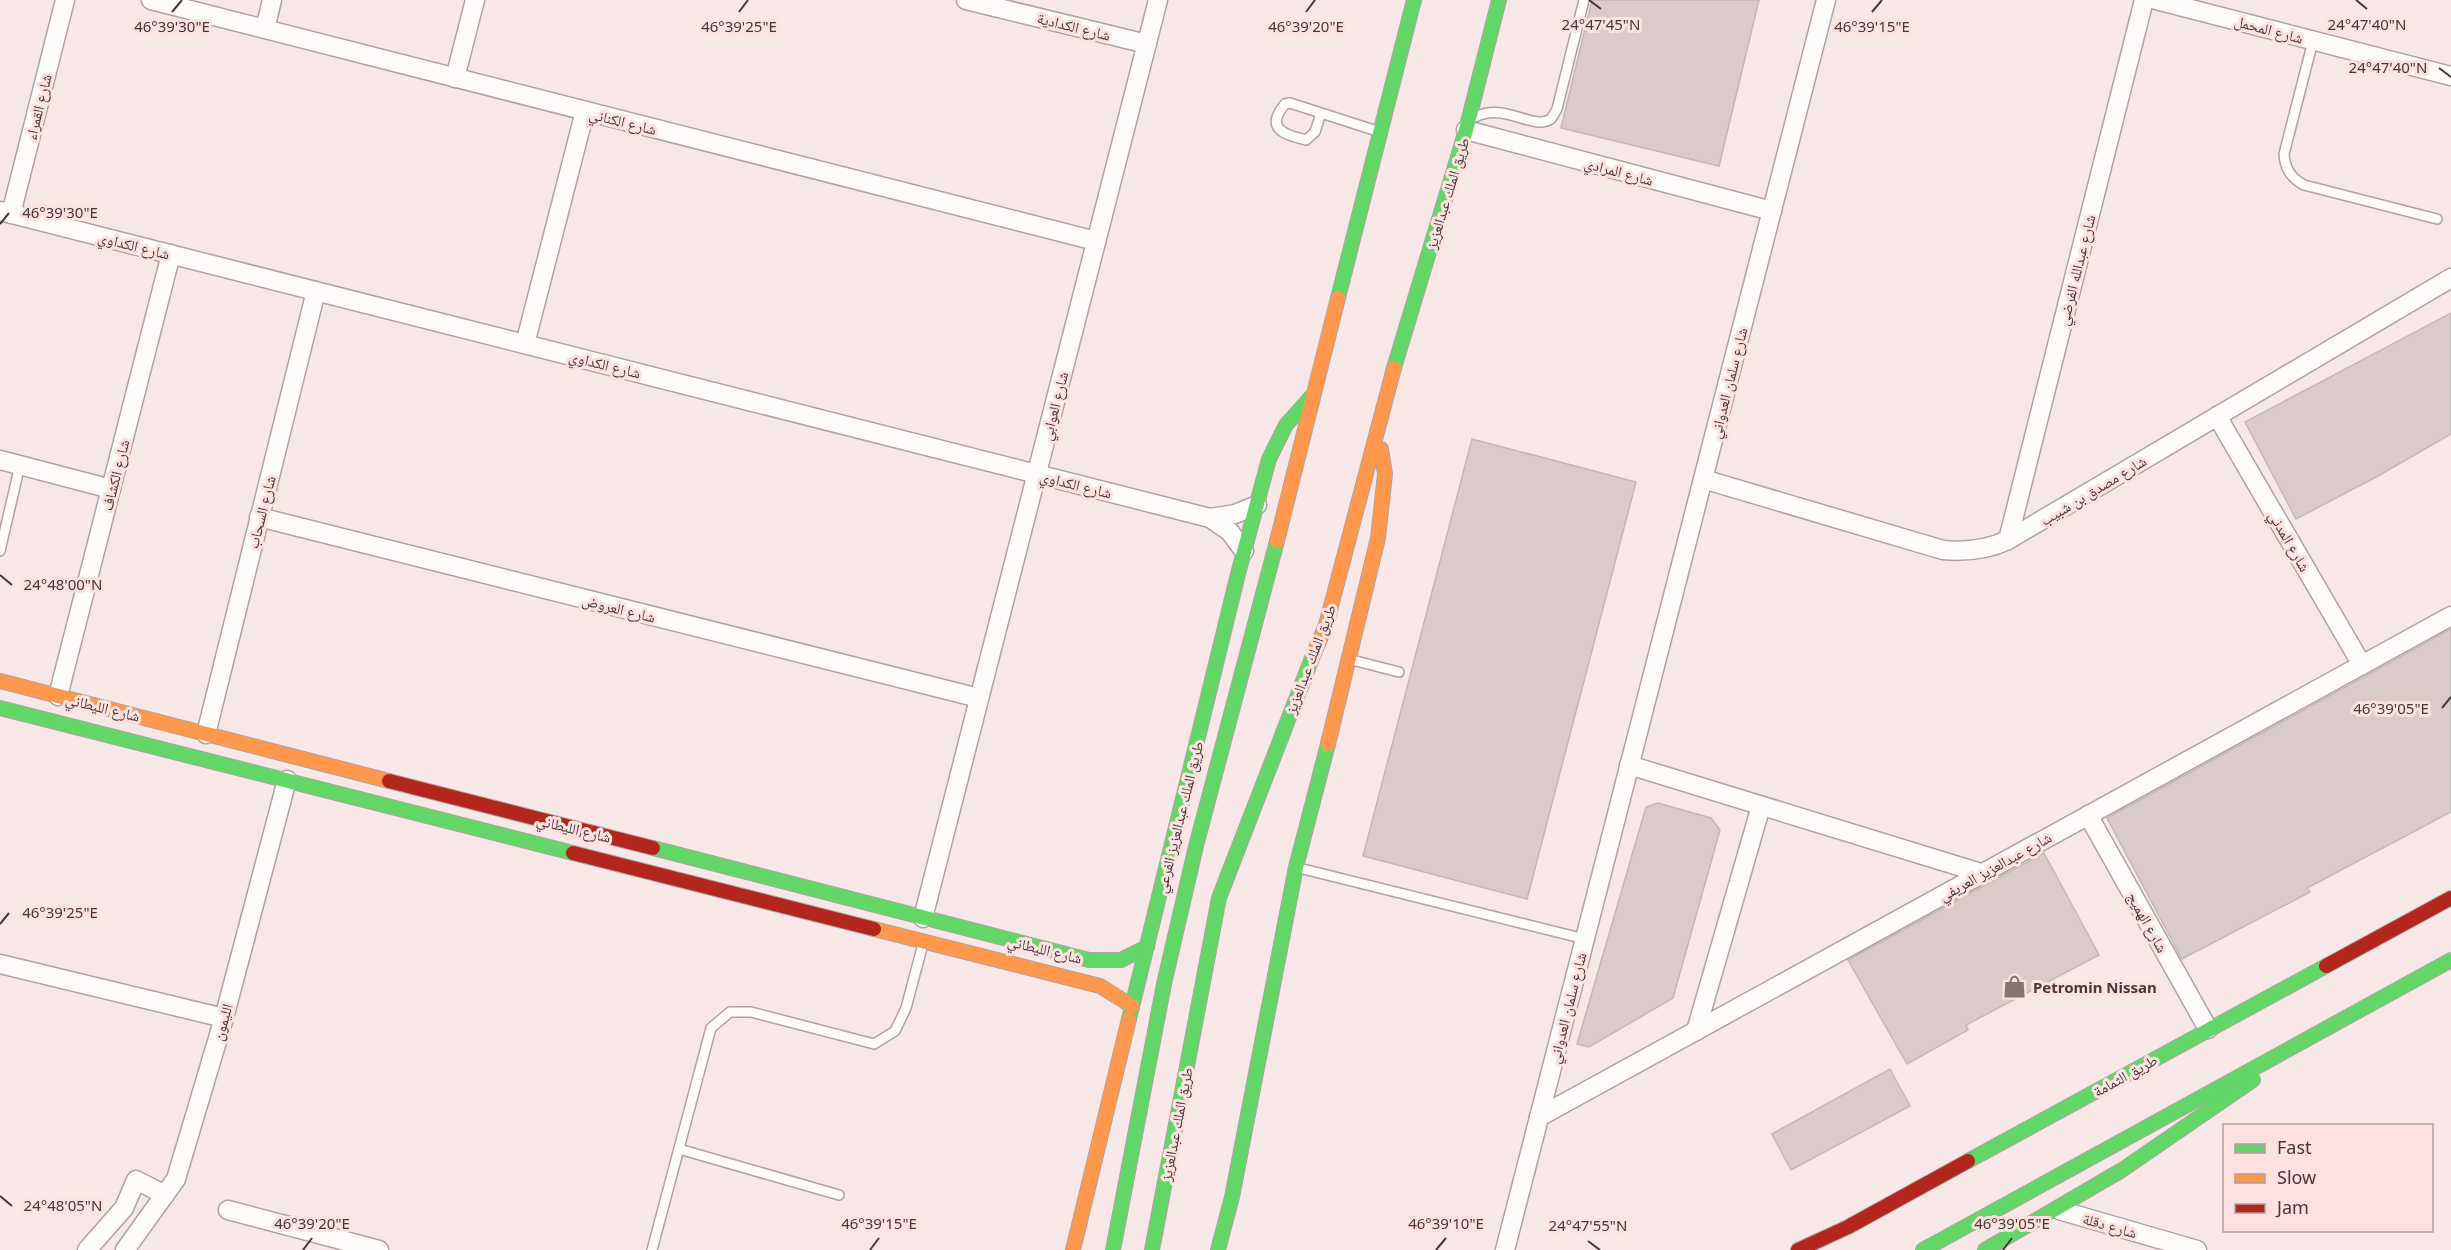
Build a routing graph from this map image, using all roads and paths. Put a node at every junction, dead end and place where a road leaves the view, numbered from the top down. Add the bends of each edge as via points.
1 (65, 0) edge
2 (151, 0) edge
3 (272, 0) edge
4 (475, 0) edge
5 (966, 0) edge
6 (1158, 0) edge
7 (1414, 0) edge
8 (1499, 0) edge
9 (1584, 0) edge
10 (1826, 0) edge
11 (2144, 0) edge
12 (2156, 0) edge
13 (265, 29) junction
14 (2313, 40) junction
15 (1147, 44) junction
16 (2451, 76) edge
17 (455, 78) junction
18 (585, 111) junction
19 (1321, 113) junction
20 (1467, 126) junction
21 (1379, 132) junction
22 (5, 212) edge
23 (1772, 212) junction
24 (2437, 219) dead end
25 (1096, 241) junction
26 (171, 254) junction
27 (2451, 278) edge
28 (315, 291) junction
29 (525, 344) junction
30 (1311, 397) junction
31 (2217, 416) junction
32 (1378, 428) junction
33 (0, 460) edge
34 (20, 465) junction
35 (1036, 474) junction
36 (1703, 479) junction
37 (111, 489) junction
38 (1257, 505) junction
39 (260, 517) junction
40 (1210, 518) junction
41 (2008, 540) junction
42 (0, 551) edge
43 (1244, 551) junction
44 (2451, 616) edge
45 (1350, 659) junction
46 (2362, 665) junction
47 (1399, 672) dead end
48 (0, 681) edge
49 (58, 696) junction
50 (979, 698) junction
51 (0, 708) edge
52 (206, 734) junction
53 (1629, 765) junction
54 (288, 780) junction
55 (1761, 806) junction
56 (2088, 815) junction
57 (1296, 867) junction
58 (1981, 873) junction
59 (2451, 898) edge
60 (923, 918) junction
61 (1585, 939) junction
62 (924, 942) junction
63 (1147, 947) junction
64 (2451, 960) edge
65 (0, 964) edge
66 (1132, 1006) junction
67 (224, 1018) junction
68 (2208, 1029) junction
69 (1696, 1031) junction
70 (2314, 1035) junction
71 (1539, 1118) junction
72 (679, 1149) junction
73 (1131, 1165) junction
74 (165, 1195) junction
75 (839, 1195) dead end
76 (228, 1210) dead end
77 (2059, 1210) junction
78 (1104, 1220) dead end
79 (1848, 1227) junction
80 (87, 1250) edge
81 (125, 1250) edge
82 (379, 1250) edge
83 (652, 1250) edge
84 (1073, 1250) edge
85 (1113, 1250) edge
86 (1152, 1250) edge
87 (1218, 1250) edge
88 (1505, 1250) edge
89 (1798, 1250) edge
90 (1816, 1250) edge
91 (1829, 1250) edge
92 (1923, 1250) edge
93 (1985, 1250) edge
94 (2197, 1250) edge

1 - 22 street, شارع القمراء
2 - 13 street, شارع الكناني
3 - 13 street
4 - 17 street
5 - 15 street, شارع الكدادية
6 - 15 street, شارع العوابي
7 - 21 main road
8 - 20 main road, طريق الملك عبدالعزيز
9 - 20 lane via 1557,110 1551,119 1538,123 1493,112 1484,113
10 - 23 street, شارع سلمان العدواني
11 - 41 street, شارع عبدالله الفرضي
12 - 14 street, شارع المحمل
13 - 17 street, شارع الكناني
14 - 16 street, شارع المحمل
14 - 24 lane via 2284,154 2291,176 2304,185
15 - 25 street, شارع العوابي
17 - 18 street, شارع الكناني
18 - 25 street, شارع الكناني
18 - 29 street
19 - 19 lane via 1285,104 1277,125 1282,134 1306,140 1315,132
19 - 21 lane
20 - 23 street, شارع المرادي
20 - 32 main road, طريق الملك عبدالعزيز
21 - 30 main road
22 - 26 street, شارع الكداوي
23 - 36 street, شارع سلمان العدواني
25 - 35 street, شارع العوابي
26 - 28 street, شارع الكداوي
26 - 37 street, شارع الكشاف
27 - 31 street, شارع مصدق بن شبيب
28 - 29 street, شارع الكداوي
28 - 39 street, شارع السحاب
29 - 35 street, شارع الكداوي
30 - 38 main road, طريق الملك عبدالعزيز الفرعي via 1277,441
30 - 73 main road via 1196,846 1164,984
31 - 41 street, شارع مصدق بن شبيب
31 - 46 street, شارع المدني
32 - 45 main road via 1385,474 1378,538
32 - 86 main road, طريق الملك عبدالعزيز via 1326,625 1219,898
33 - 34 street
34 - 37 street
34 - 42 lane
35 - 40 street, شارع الكداوي
35 - 50 street, شارع العوابي
36 - 41 street, شارع مصدق بن شبيب via 1943,550 1985,549
36 - 53 street, شارع سلمان العدواني
37 - 49 street, شارع الكشاف
38 - 40 street, شارع الكداوي
38 - 43 main road, طريق الملك عبدالعزيز الفرعي
39 - 50 street, شارع العروض
39 - 52 street, شارع السحاب
40 - 43 street, شارع الكداوي via 1230,532
43 - 63 main road, طريق الملك عبدالعزيز الفرعي
44 - 46 street, شارع عبدالعزيز العريفي
45 - 47 lane
45 - 57 main road
46 - 56 street, شارع عبدالعزيز العريفي
48 - 49 main road, شارع الليطاني
49 - 52 main road, شارع الليطاني
50 - 60 street, شارع العوابي
51 - 54 main road, شارع الليطاني
52 - 60 main road, شارع الليطاني
53 - 55 street
53 - 61 street, شارع سلمان العدواني
54 - 62 main road, شارع الليطاني
54 - 67 street, الليمون
55 - 58 street
55 - 69 street
56 - 58 street, شارع عبدالعزيز العريفي
56 - 68 street, شارع الهميج
57 - 61 lane
57 - 87 main road via 1232,1197
58 - 69 street, شارع عبدالعزيز العريفي
59 - 68 main road, طريق الثمامة
60 - 63 main road, شارع الليطاني via 1089,960 1121,960
61 - 71 street, شارع سلمان العدواني
62 - 66 main road, شارع الليطاني via 1100,987
62 - 72 lane via 906,1008 895,1031 874,1044 751,1012 730,1012 711,1028
63 - 66 main road, طريق الملك عبدالعزيز الفرعي
64 - 70 main road
65 - 67 street
66 - 84 main road, طريق الملك عبدالعزيز الفرعي
67 - 74 street, الليمون via 176,1179
68 - 79 main road, طريق الثمامة
69 - 71 street, شارع عبدالعزيز العريفي
70 - 77 main road via 2196,1121
70 - 92 main road
71 - 88 street, شارع سلمان العدواني
72 - 75 lane
72 - 83 lane
73 - 78 main road
73 - 85 main road
74 - 80 street via 136,1180 124,1208
74 - 81 street, الليمون
76 - 82 street
77 - 93 main road
77 - 94 street, شارع دقلة
79 - 89 main road, طريق الثمامة
79 - 90 main road
79 - 91 main road

